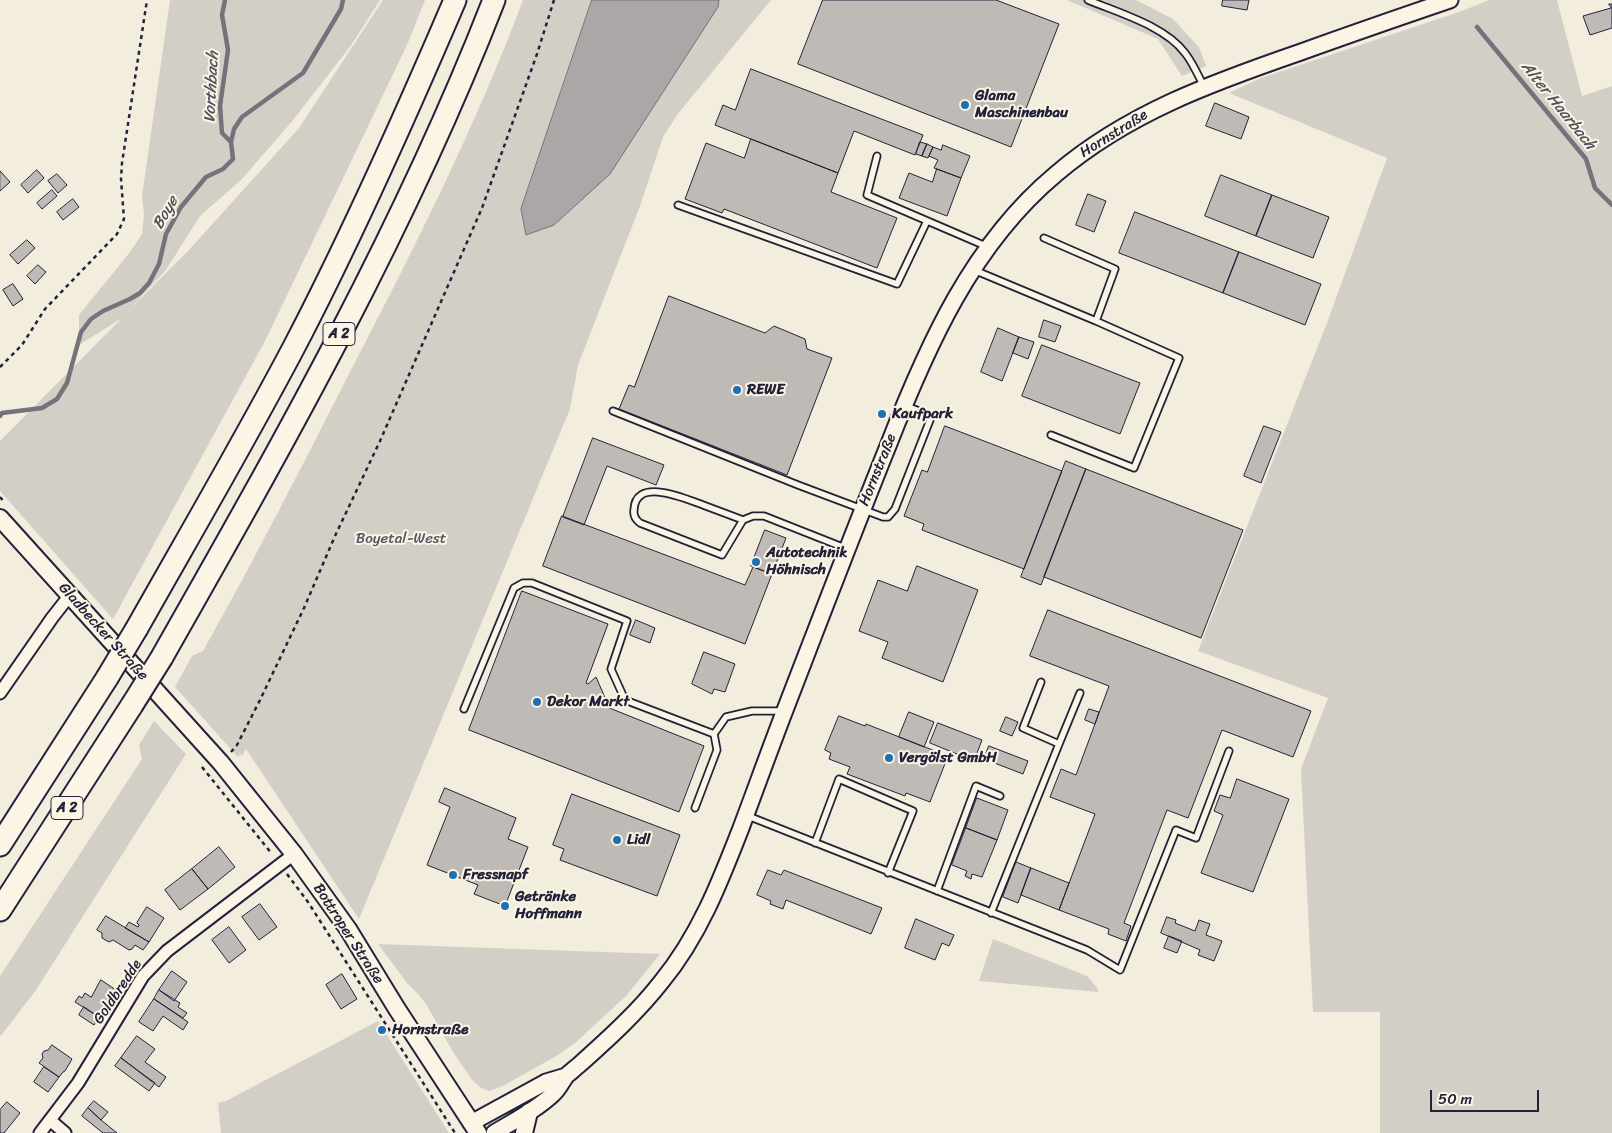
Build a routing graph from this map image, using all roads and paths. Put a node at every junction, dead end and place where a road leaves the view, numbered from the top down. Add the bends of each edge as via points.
1 (147, 0) edge
2 (455, 0) edge
3 (494, 0) edge
4 (554, 0) edge
5 (1088, 0) edge
6 (1450, 0) edge
7 (1204, 87) junction
8 (877, 156) dead end
9 (678, 205) dead end
10 (927, 221) junction
11 (1044, 238) dead end
12 (988, 247) junction
13 (972, 269) junction
14 (1096, 321) junction
15 (0, 367) edge
16 (904, 405) junction
17 (613, 411) dead end
18 (1051, 435) dead end
19 (863, 510) junction
20 (0, 518) edge
21 (743, 520) junction
22 (848, 549) junction
23 (70, 595) junction
24 (1041, 682) dead end
25 (0, 693) edge
26 (1080, 693) dead end
27 (464, 710) dead end
28 (784, 711) junction
29 (714, 734) junction
30 (1060, 744) junction
31 (205, 746) joint
32 (1229, 751) dead end
33 (221, 763) junction
34 (1000, 796) dead end
35 (695, 808) dead end
36 (746, 815) junction
37 (815, 843) junction
38 (0, 845) edge
39 (294, 854) junction
40 (280, 864) junction
41 (888, 873) junction
42 (937, 891) junction
43 (0, 910) edge
44 (991, 913) junction
45 (566, 1076) junction
46 (529, 1112) junction
47 (51, 1120) junction
48 (474, 1128) edge
49 (40, 1133) edge
50 (64, 1133) edge
51 (455, 1133) edge
52 (494, 1133) edge
53 (524, 1133) edge

1 - 15 path via 122,163 124,219 117,234 45,309 22,345
2 - 38 highway, A 2, bridge via 384,161 303,329 137,628
3 - 43 highway, A 2, bridge via 411,194 282,445 162,657
4 - 33 path via 482,208 304,608 237,745
5 - 7 lane via 1172,39 1185,53
6 - 7 street, Hornstraße
7 - 12 street, Hornstraße via 1124,125 1090,147 1028,199
8 - 10 lane via 867,195
9 - 10 lane via 896,284
10 - 12 lane
11 - 14 lane via 1115,269
12 - 13 street, Hornstraße
13 - 14 lane
13 - 16 street, Hornstraße via 934,339
14 - 18 lane via 1179,358 1134,468
16 - 19 street, Hornstraße
16 - 19 lane via 928,414 930,420 896,510 883,517
17 - 19 lane
19 - 22 street, Hornstraße
20 - 23 main road, Gladbecker Straße
21 - 21 lane via 722,555 640,523 633,511 639,496 649,492 668,492
21 - 22 lane via 764,516
22 - 28 street, Hornstraße
23 - 25 street
23 - 31 main road, Gladbecker Straße
24 - 30 lane via 1023,728
26 - 30 lane
27 - 29 lane via 514,588 532,583 627,621 611,669 625,700
28 - 29 lane via 752,711 726,717
28 - 36 street, Hornstraße
29 - 35 lane via 717,750
30 - 44 lane
31 - 33 main road, Bottroper Straße
32 - 44 lane via 1196,838 1176,830 1120,970 1087,950
33 - 39 main road, Bottroper Straße
34 - 42 lane via 976,786
36 - 37 lane
36 - 45 street, Hornstraße via 704,916 664,980 638,1009
37 - 41 lane
37 - 41 lane via 839,779 913,811
39 - 40 street, Goldbredde
39 - 48 main road, Bottroper Straße via 348,930
40 - 47 street, Goldbredde via 167,950 143,976 78,1083
40 - 51 path via 308,902
41 - 42 lane
42 - 44 lane
45 - 46 street, Hornstraße via 555,1092
45 - 48 street, Hornstraße via 546,1082
46 - 52 street, Hornstraße
46 - 53 main road
47 - 49 street, Goldbredde
47 - 50 street

